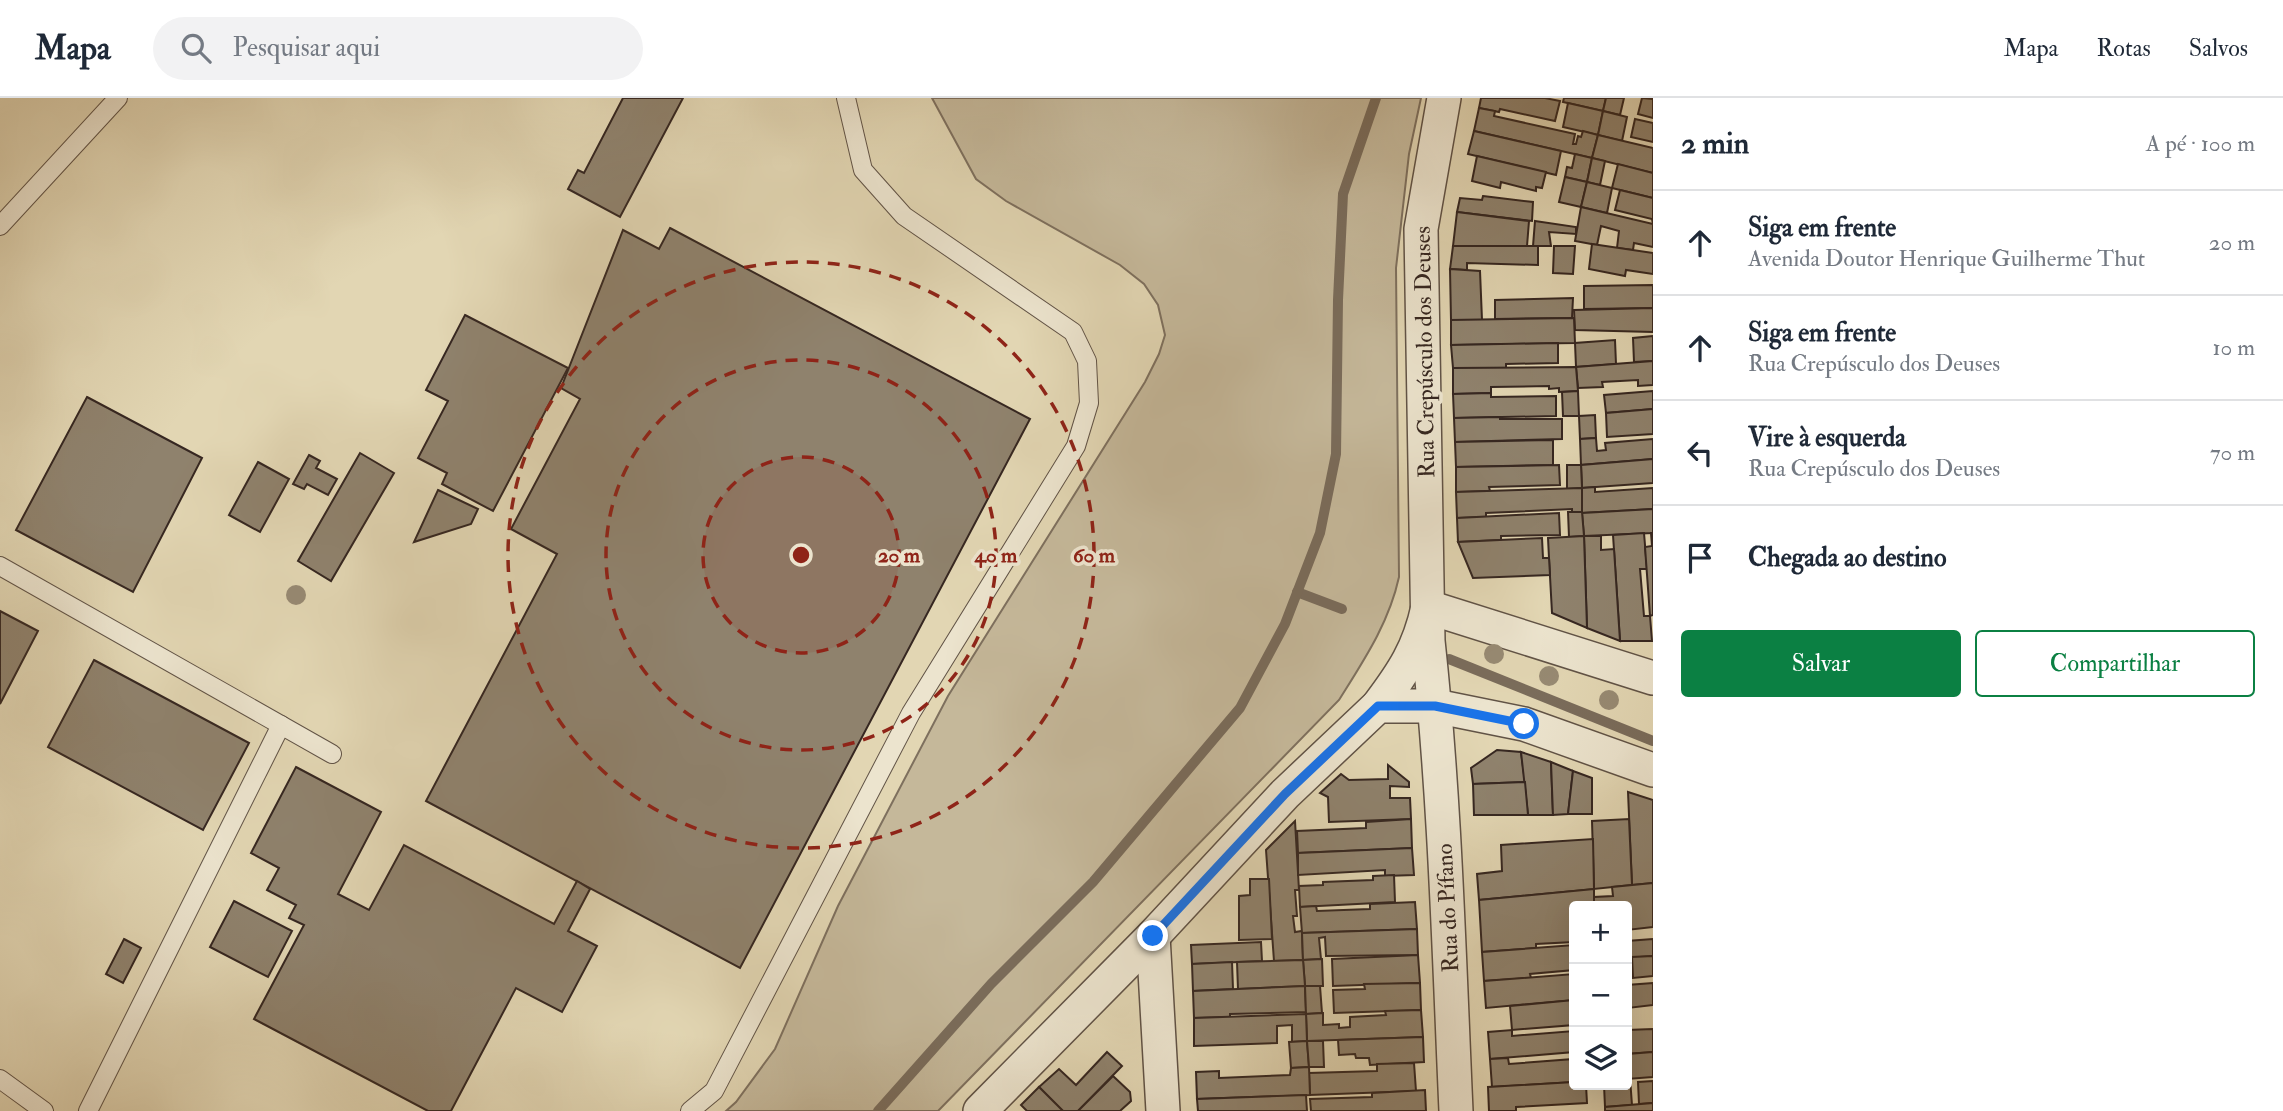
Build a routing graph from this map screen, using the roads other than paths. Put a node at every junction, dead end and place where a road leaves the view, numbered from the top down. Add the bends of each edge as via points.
1 (118, 98) edge
2 (846, 98) edge
3 (1444, 98) edge
4 (0, 226) edge
5 (0, 566) edge
6 (1428, 607) junction
7 (1653, 678) edge
8 (1378, 706) junction
9 (1435, 706) junction
10 (281, 725) junction
11 (332, 754) dead end
12 (1653, 770) edge
13 (1153, 936) junction
14 (0, 1079) edge
15 (44, 1111) edge
16 (88, 1111) edge
17 (690, 1111) edge
18 (980, 1111) edge
19 (1163, 1111) edge
20 (1456, 1111) edge

1 - 4 lane
2 - 17 lane via 863,170 904,216 1073,332 1087,361 1089,403 1076,446 911,713 714,1091
3 - 6 street, Rua Crepúsculo dos Deuses via 1421,229
5 - 10 lane
6 - 7 street
6 - 8 street, Rua Crepúsculo dos Deuses via 1405,670
6 - 9 street, Rua Crepúsculo dos Deuses
8 - 9 street
8 - 13 street, Rua Crepúsculo dos Deuses via 1285,794
9 - 12 street via 1524,724
9 - 20 street, Rua do Pífano
10 - 11 lane
10 - 16 lane
13 - 18 street, Rua Crepúsculo dos Deuses
13 - 19 street
14 - 15 lane

